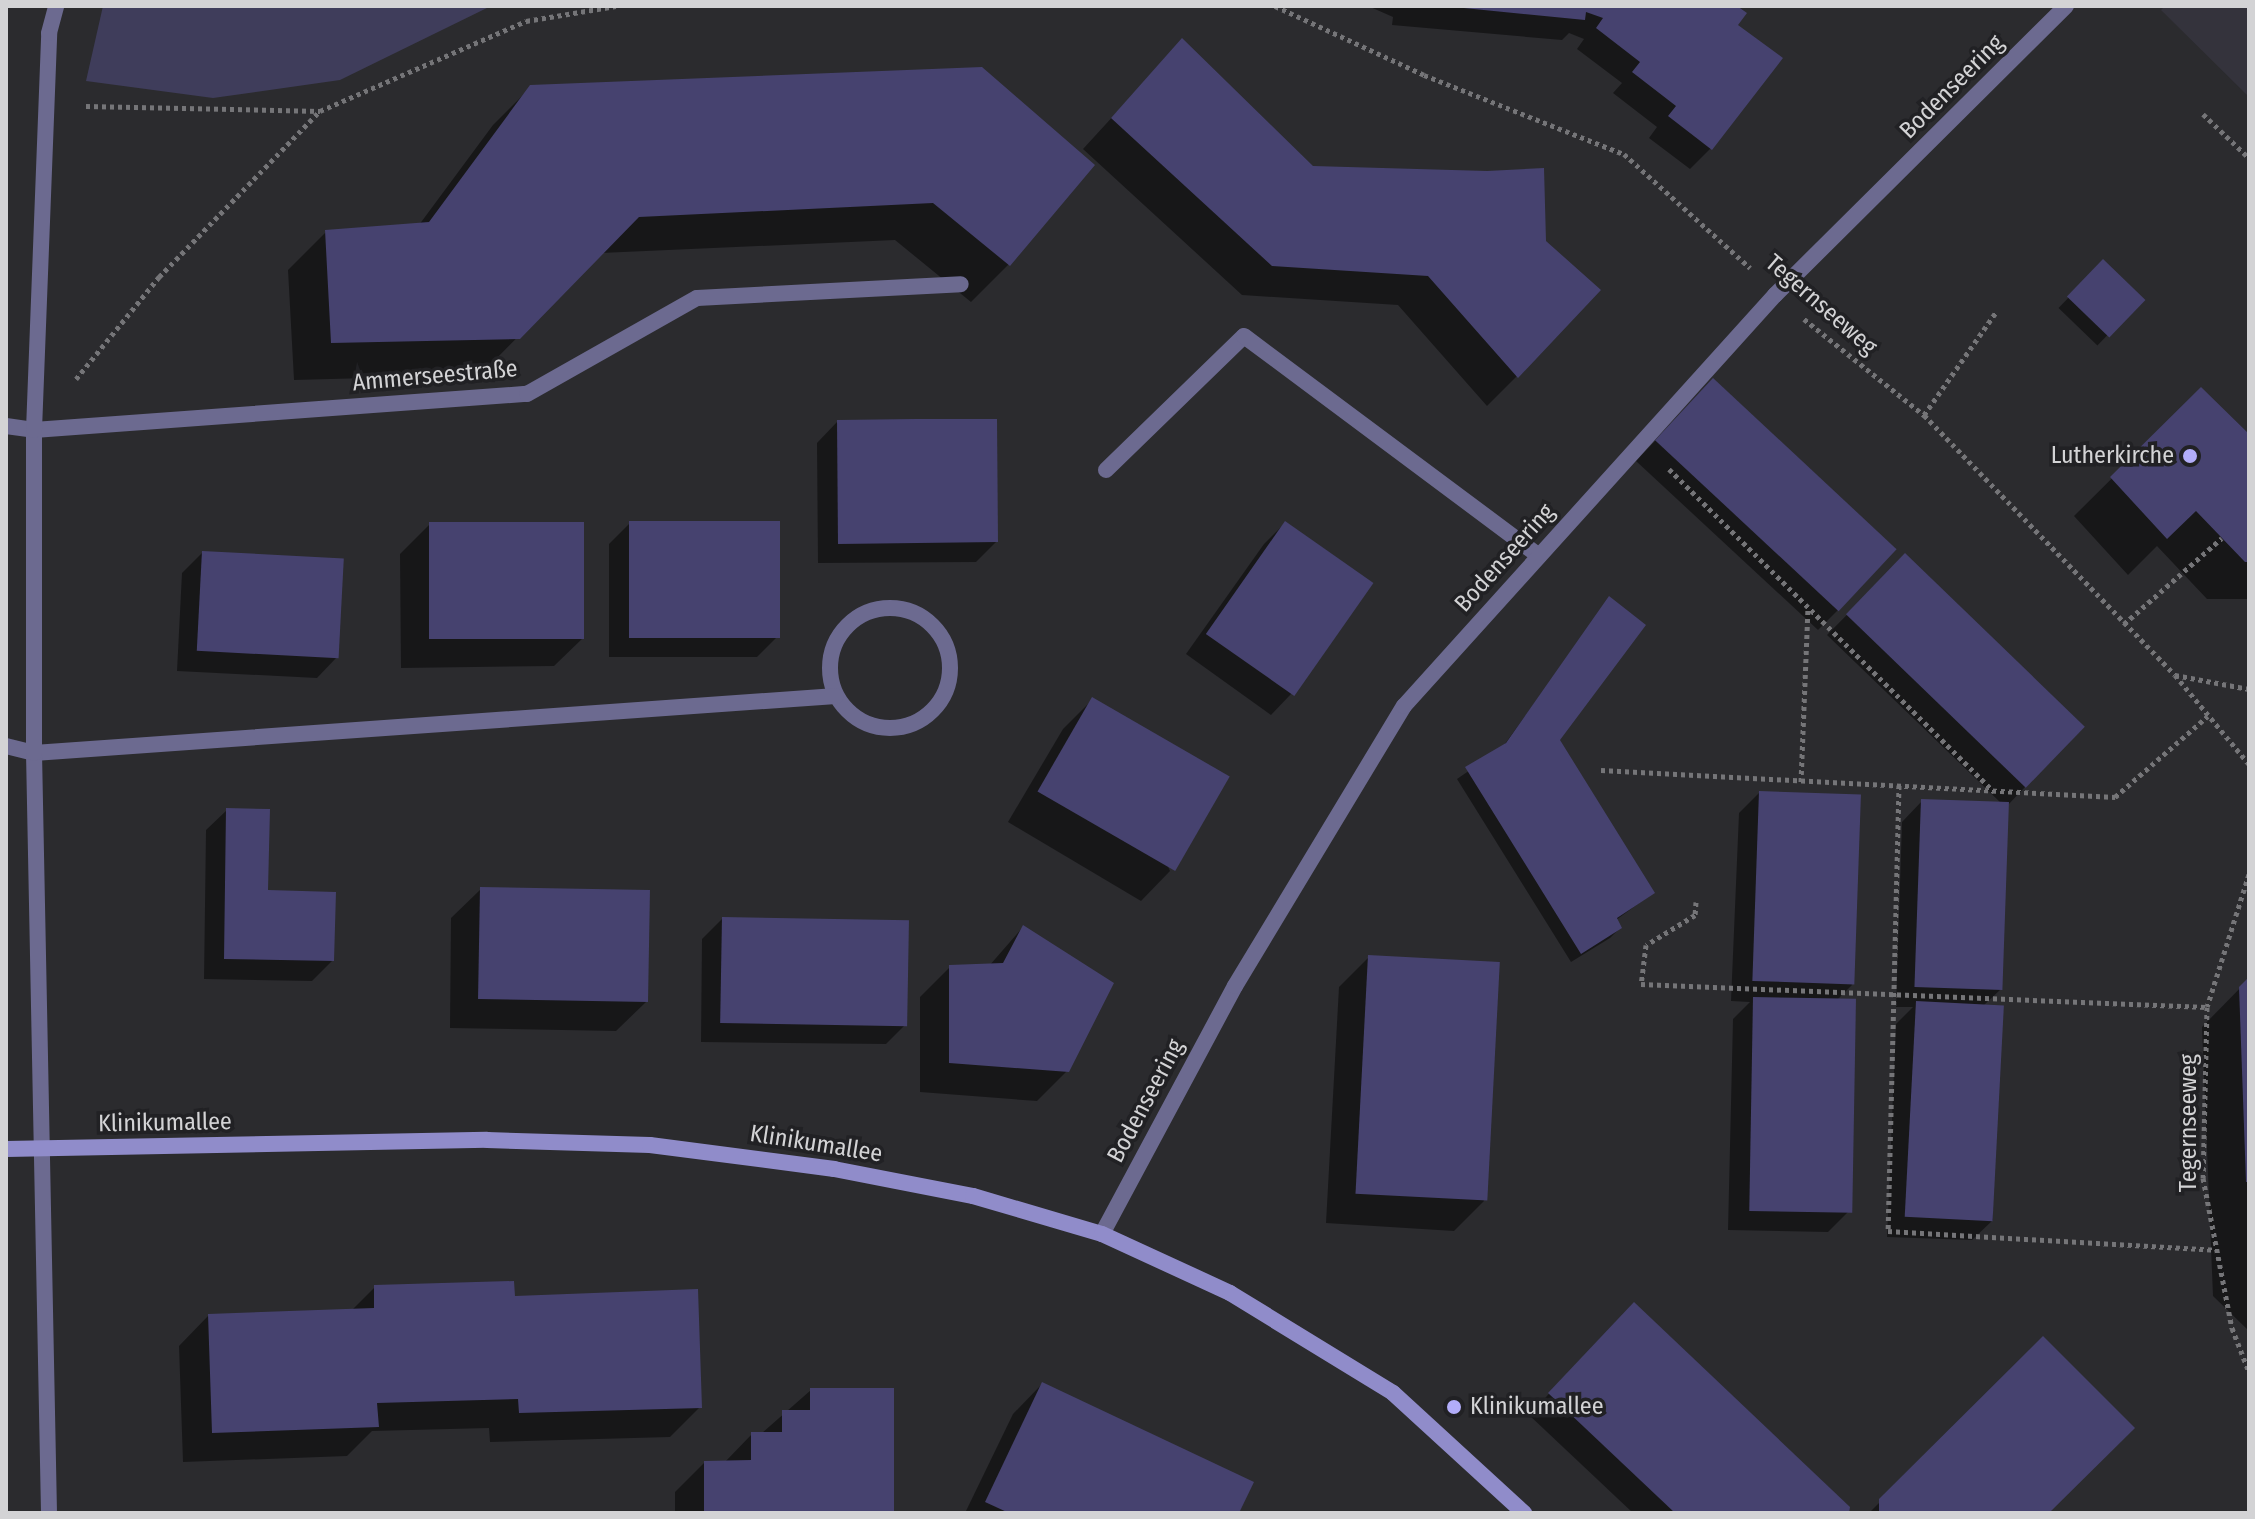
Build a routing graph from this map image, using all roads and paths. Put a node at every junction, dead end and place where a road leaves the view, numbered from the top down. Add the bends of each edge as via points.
1 (56, 6) edge
2 (616, 6) edge
3 (1275, 6) edge
4 (2066, 6) edge
5 (45, 105) junction
6 (320, 111) junction
7 (2203, 114) dead end
8 (2249, 158) edge
9 (961, 284) dead end
10 (1775, 295) junction
11 (1996, 312) dead end
12 (1924, 415) junction
13 (6, 426) edge
14 (34, 430) junction
15 (1642, 442) junction
16 (1106, 470) dead end
17 (2222, 538) dead end
18 (1539, 556) junction
19 (1808, 606) junction
20 (2124, 624) junction
21 (2175, 675) junction
22 (2249, 689) edge
23 (836, 696) junction
24 (2208, 716) junction
25 (6, 746) edge
26 (34, 753) junction
27 (2249, 764) edge
28 (1601, 770) dead end
29 (1801, 782) junction
30 (1899, 785) junction
31 (1994, 792) junction
32 (2249, 874) edge
33 (1696, 902) dead end
34 (1895, 993) junction
35 (2207, 1007) junction
36 (6, 1149) edge
37 (42, 1149) junction
38 (1102, 1234) junction
39 (2214, 1250) junction
40 (2249, 1372) edge
41 (49, 1513) edge
42 (1524, 1513) edge

1 - 5 street
2 - 6 path via 526,21
3 - 10 path, Tegernseeweg via 1424,75 1624,154
4 - 10 street, Bodenseering
5 - 6 path
5 - 14 street
6 - 14 path via 159,277
7 - 8 path
9 - 14 street, Ammerseestraße via 697,298 527,394
10 - 12 path, Tegernseeweg
10 - 15 street, Bodenseering
11 - 12 path
12 - 20 path, Tegernseeweg
13 - 14 street, Ammerseestraße
14 - 26 street
15 - 18 street, Bodenseering
15 - 19 path
16 - 18 street via 1244,336
17 - 20 path
18 - 38 street, Bodenseering via 1404,706 1235,986
19 - 29 path
19 - 31 path
20 - 21 path, Tegernseeweg
21 - 22 path
21 - 24 path, Tegernseeweg
23 - 23 street via 870,725 905,727 931,712 949,683 950,658 943,640 932,624 913,612 894,607 872,610 840,634 831,655
23 - 26 street
24 - 27 path, Tegernseeweg
24 - 31 path via 2115,797
25 - 26 street
26 - 37 street
28 - 29 path
29 - 30 path
30 - 31 path
30 - 34 path
32 - 35 path, Tegernseeweg
33 - 34 path via 1695,915 1646,945 1641,984
34 - 35 path
34 - 39 path via 1888,1231
35 - 39 path, Tegernseeweg via 2203,1178
36 - 37 street, Klinikumallee
37 - 38 street, Klinikumallee via 487,1140 650,1145 973,1196
37 - 41 street
38 - 42 street, Klinikumallee via 1230,1293 1393,1393
39 - 40 path, Tegernseeweg via 2232,1328

